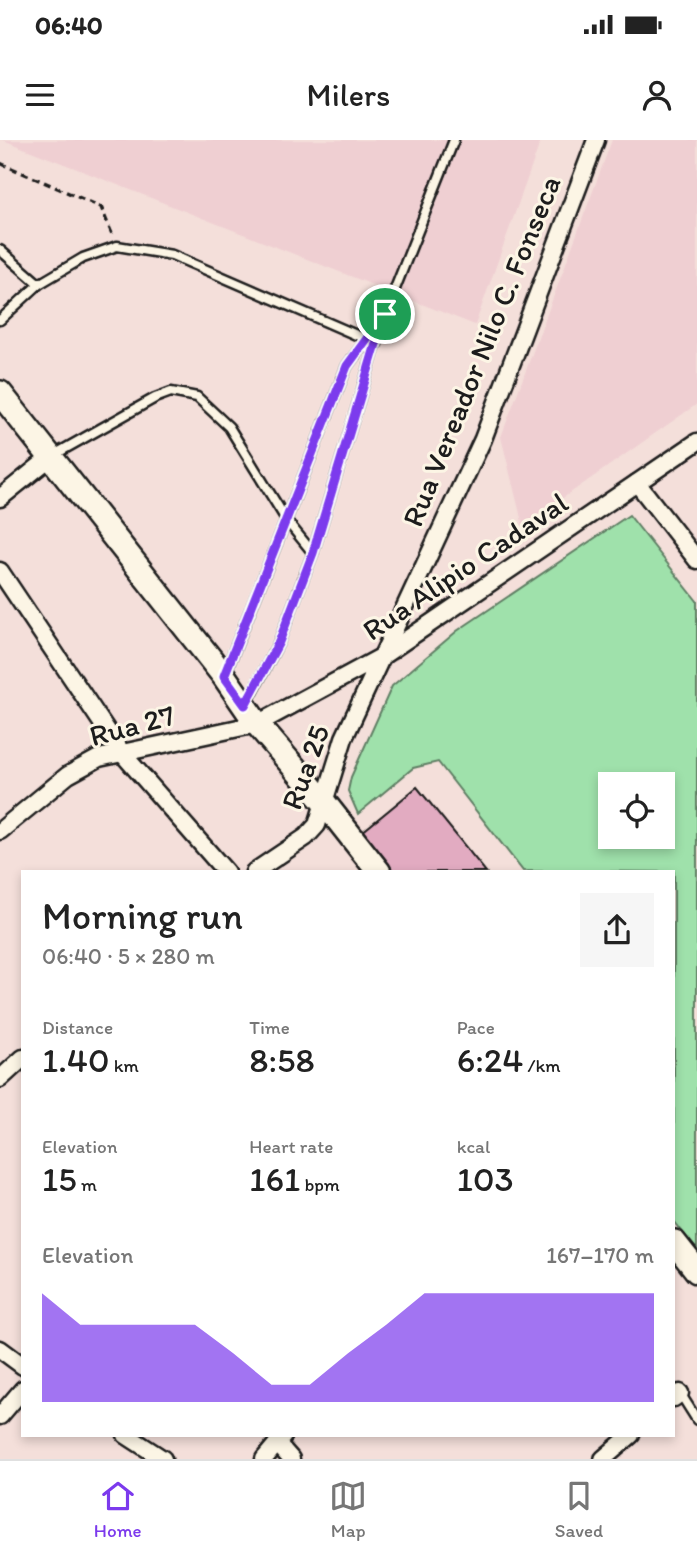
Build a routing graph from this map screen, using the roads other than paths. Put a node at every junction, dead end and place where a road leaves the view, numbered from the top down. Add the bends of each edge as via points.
1 (454, 140) edge
2 (596, 140) edge
3 (0, 250) edge
4 (39, 284) junction
5 (385, 314) junction
6 (0, 320) edge
7 (365, 340) junction
8 (377, 344) junction
9 (0, 393) edge
10 (697, 442) edge
11 (52, 456) junction
12 (637, 483) junction
13 (0, 498) edge
14 (287, 521) junction
15 (313, 553) junction
16 (697, 559) edge
17 (0, 571) edge
18 (381, 657) junction
19 (224, 676) junction
20 (251, 715) junction
21 (122, 753) junction
22 (323, 801) junction
23 (0, 831) edge
24 (224, 870) edge
25 (257, 870) edge
26 (377, 870) edge
27 (21, 1060) edge
28 (0, 1079) edge
29 (675, 1243) edge
30 (697, 1271) edge
31 (0, 1349) edge
32 (21, 1365) edge
33 (21, 1390) edge
34 (676, 1393) edge
35 (0, 1416) edge
36 (697, 1420) edge
37 (129, 1437) edge
38 (629, 1437) edge
39 (280, 1439) edge
40 (163, 1459) edge
41 (264, 1459) edge
42 (291, 1459) edge
43 (603, 1459) edge

1 - 5 lane
2 - 18 street, Rua Vereador Nilo C. Fonseca via 483,439
3 - 4 lane
4 - 6 lane
4 - 7 lane via 83,258 117,246 172,255
5 - 7 lane
5 - 8 lane
7 - 8 lane
7 - 14 lane via 347,366
8 - 15 lane
9 - 11 main road
10 - 12 street, Rua Alipio Cadaval
11 - 13 street
11 - 14 lane via 155,398 171,392 197,397 229,427
11 - 19 main road
12 - 16 street
12 - 18 street, Rua Alipio Cadaval
14 - 15 lane
14 - 19 lane
15 - 20 lane
17 - 21 street
18 - 20 street, Rua Alipio Cadaval
18 - 22 street, Rua 25 via 344,738
19 - 20 main road
20 - 21 street, Rua 27
20 - 22 main road
21 - 23 street, Rua 27 via 99,758 68,775
21 - 24 street
22 - 25 street, Rua 25 via 317,825 306,837
22 - 26 main road
27 - 28 street
29 - 30 main road
31 - 32 street
33 - 35 street
34 - 36 lane
37 - 40 street
38 - 43 street
39 - 41 street
39 - 42 street

